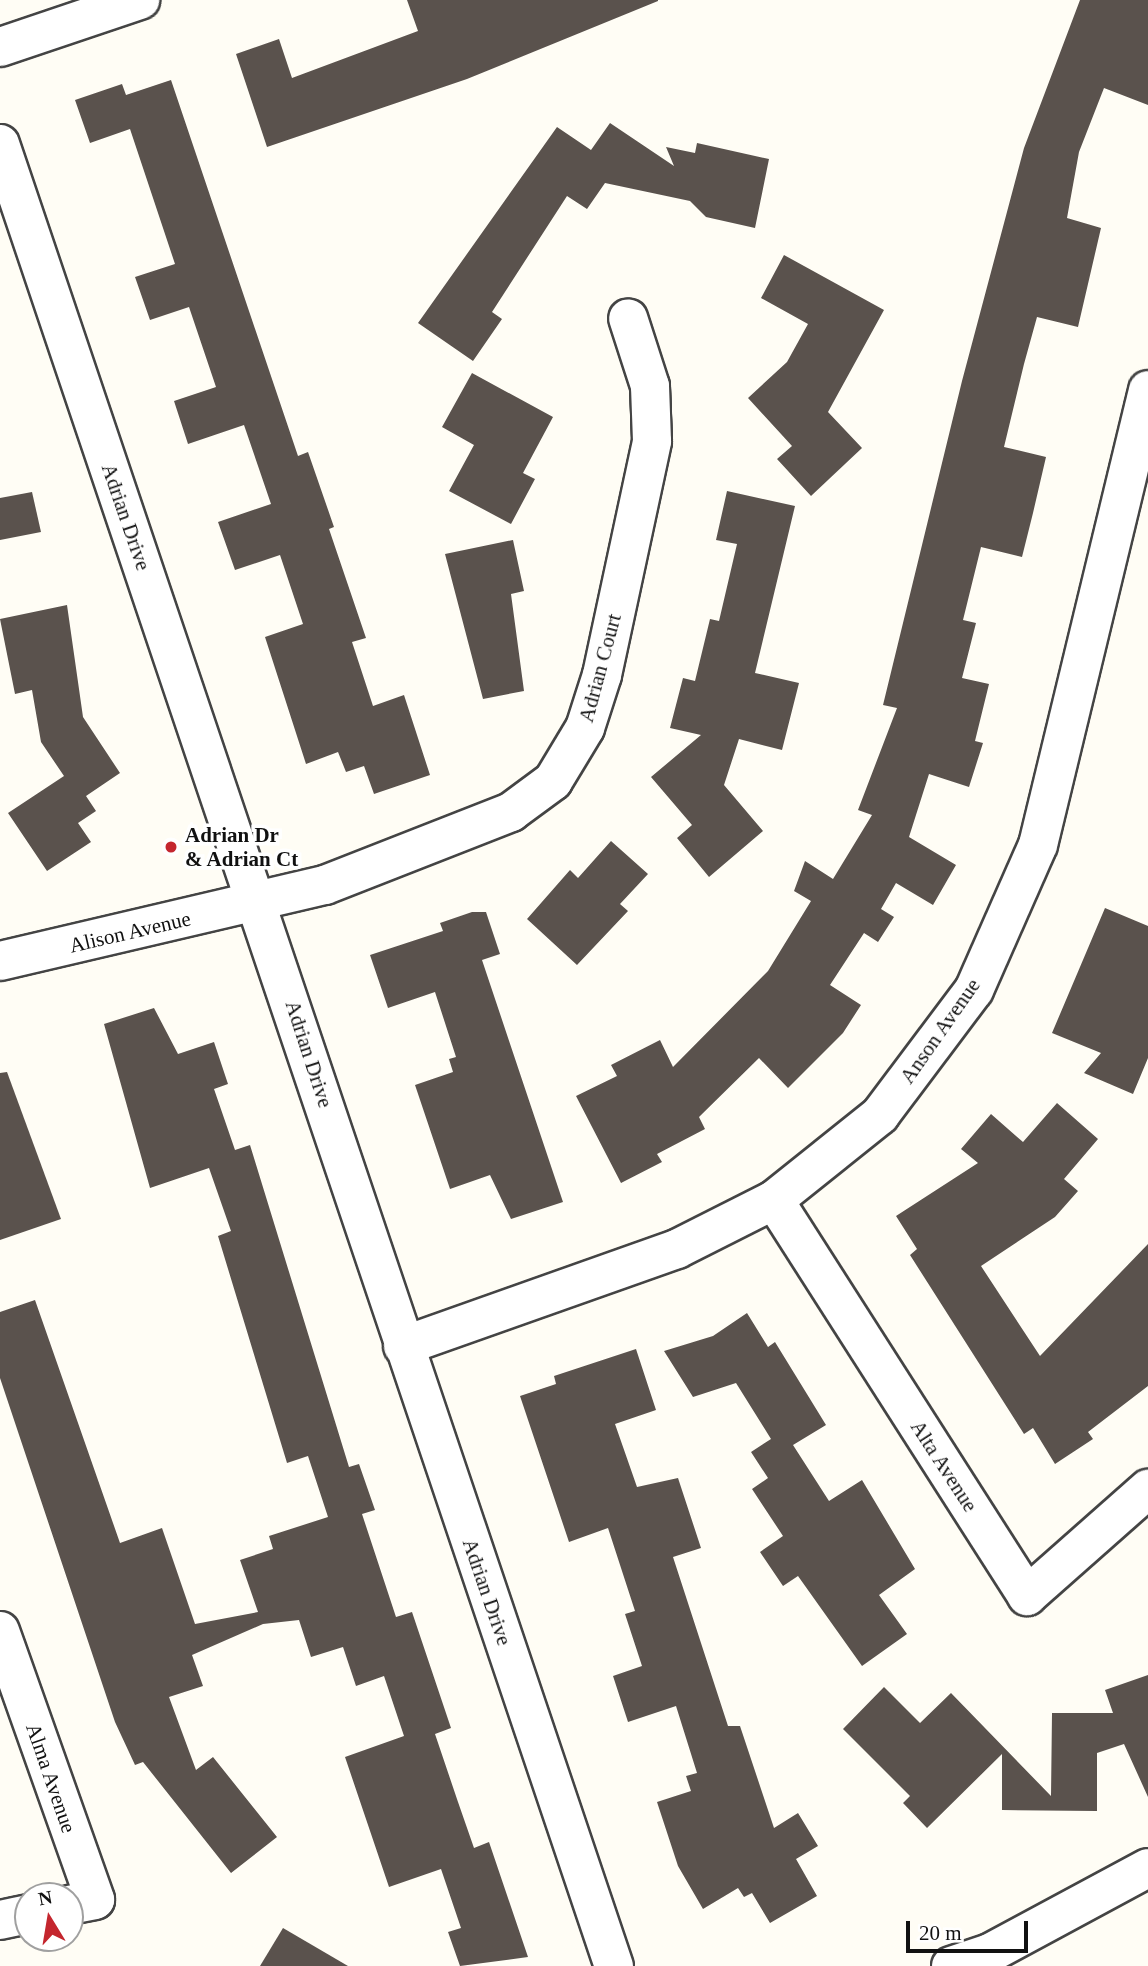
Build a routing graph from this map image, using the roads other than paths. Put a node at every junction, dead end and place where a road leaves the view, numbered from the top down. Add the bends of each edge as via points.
1 (140, 0) edge
2 (0, 47) edge
3 (0, 144) edge
4 (628, 317) dead end
5 (1148, 390) edge
6 (259, 901) junction
7 (0, 961) edge
8 (774, 1200) junction
9 (403, 1346) junction
10 (1148, 1489) edge
11 (0, 1631) edge
12 (1148, 1868) edge
13 (84, 1902) edge
14 (614, 1966) edge
15 (951, 1966) edge

1 - 2 street
3 - 6 street, Adrian Drive
4 - 6 street, Adrian Court via 650,386 652,441 602,675 585,728 553,781 511,811 423,849
5 - 8 street, Anson Avenue via 1038,845 974,990 880,1115
6 - 7 street, Alison Avenue
6 - 9 street, Adrian Drive
8 - 9 street, Anson Avenue via 677,1249
8 - 10 street, Alta Avenue via 1027,1596
9 - 14 street, Adrian Drive
11 - 13 street, Alma Avenue via 94,1900
12 - 15 street via 990,1953

